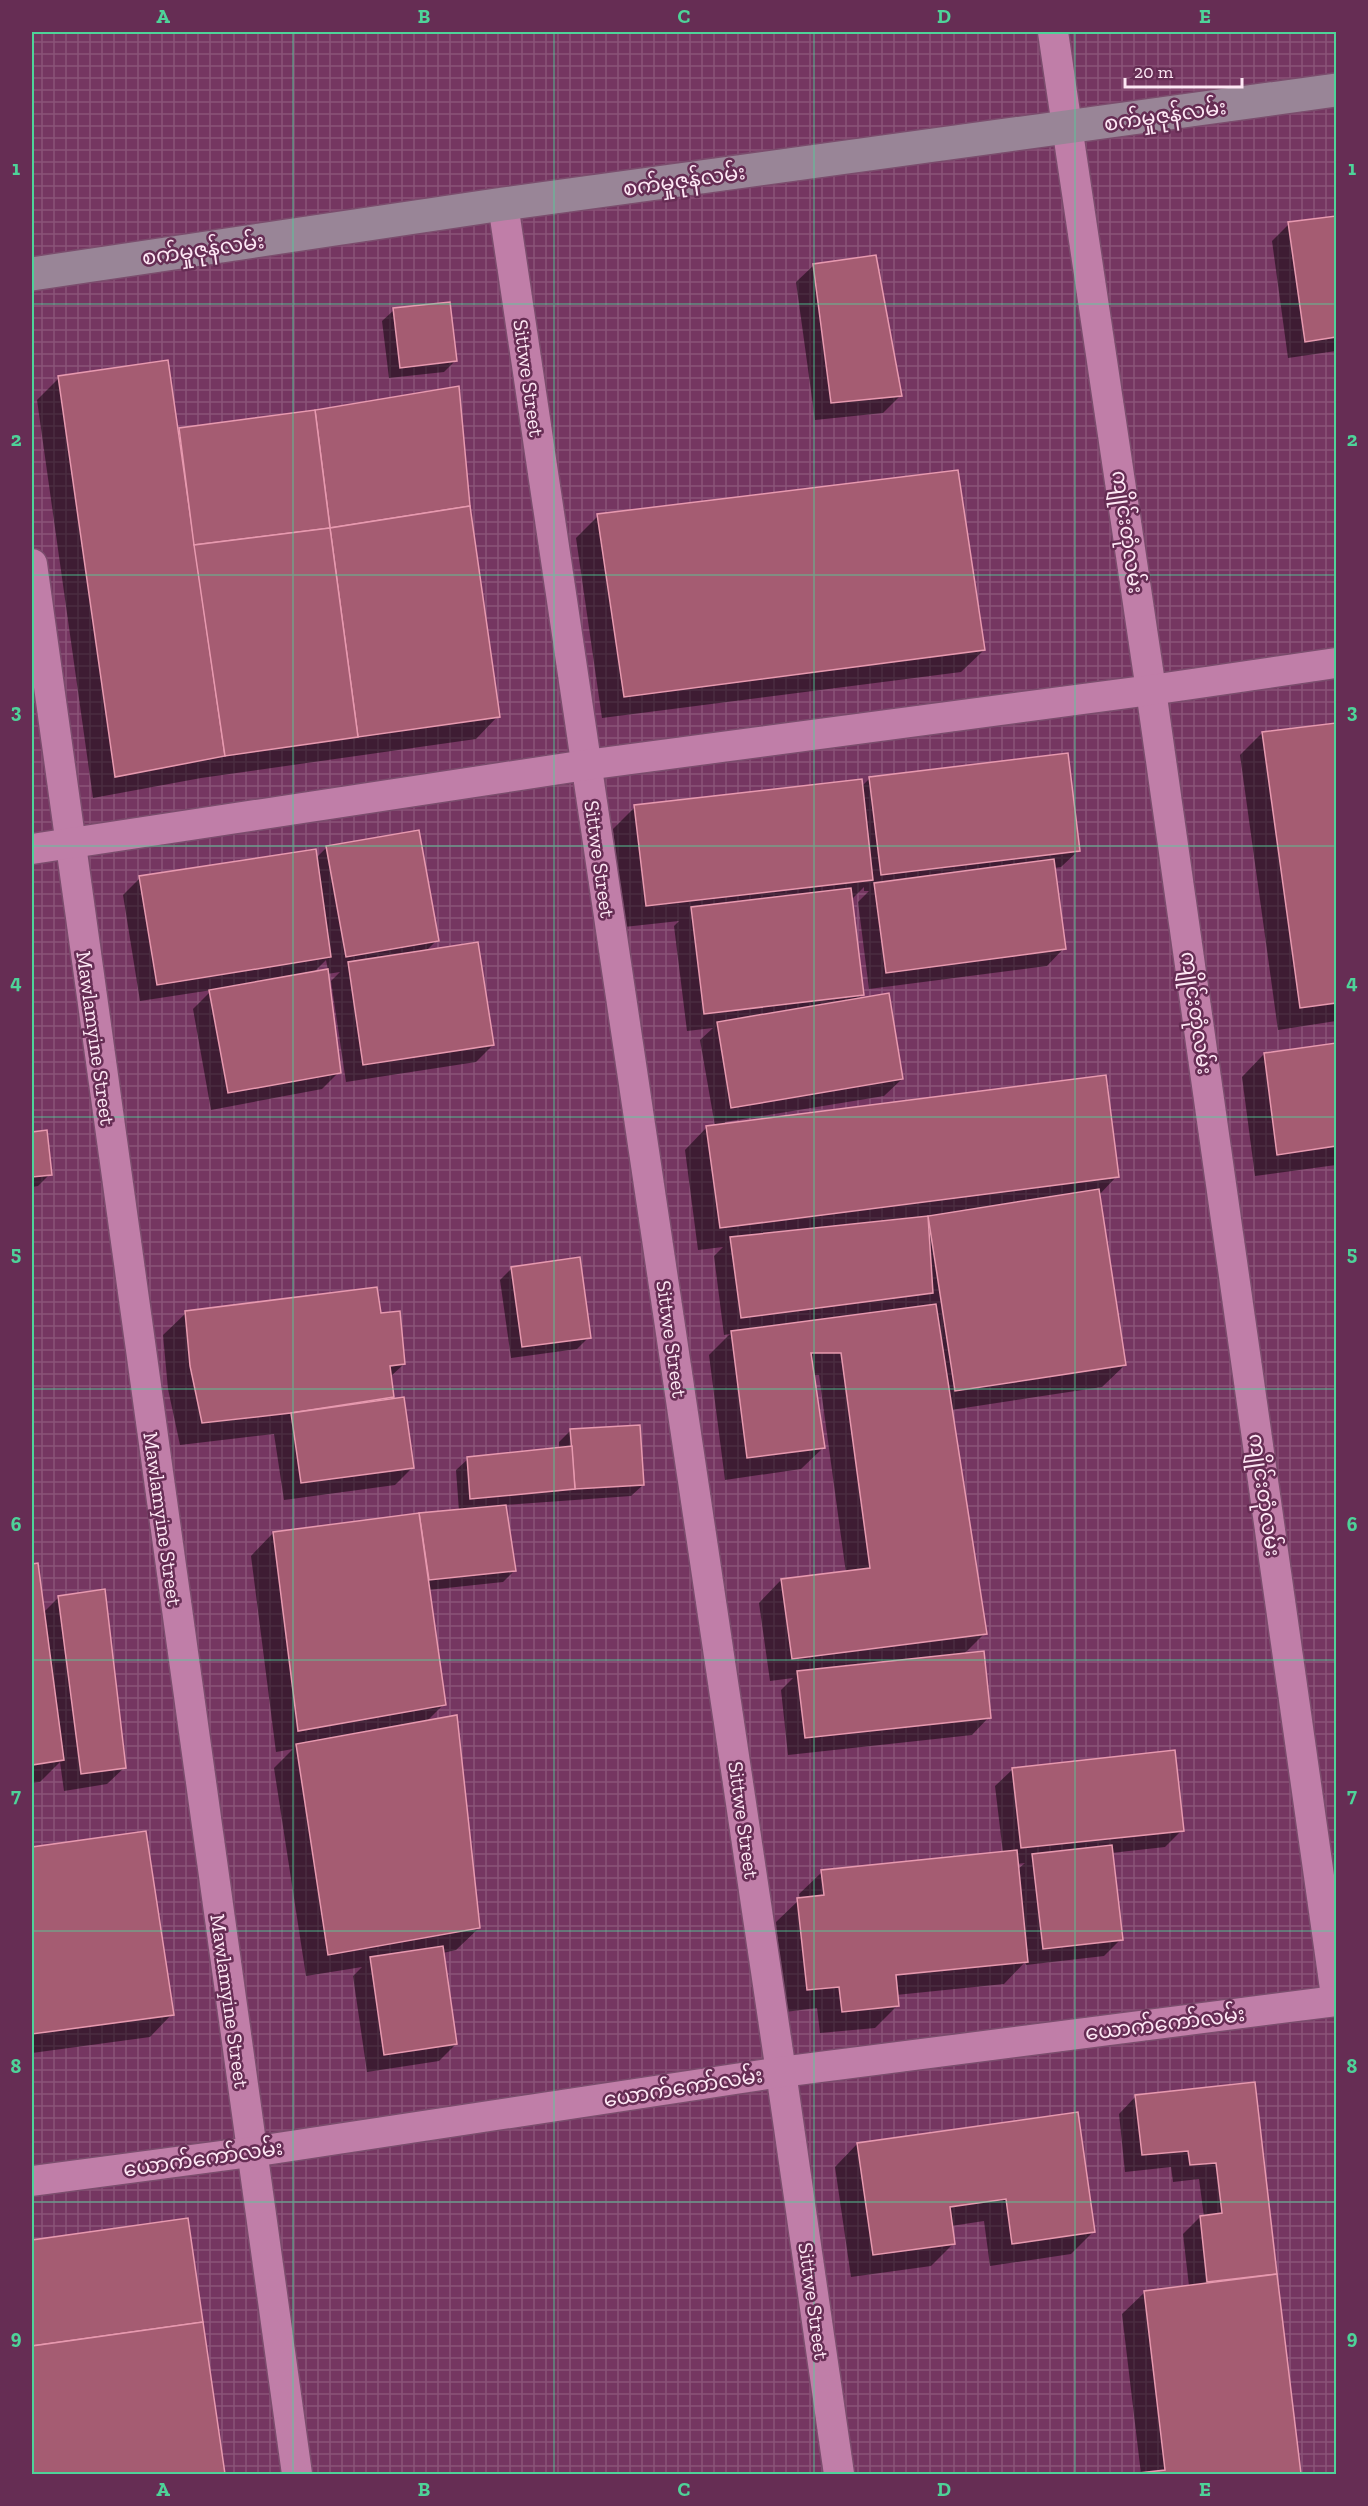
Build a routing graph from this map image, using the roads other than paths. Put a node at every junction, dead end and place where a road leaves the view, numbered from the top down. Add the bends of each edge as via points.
1 (1053, 32) edge
2 (1336, 90) edge
3 (1068, 129) junction
4 (503, 204) junction
5 (32, 274) edge
6 (32, 564) edge
7 (1336, 663) edge
8 (1151, 690) junction
9 (586, 765) junction
10 (69, 844) junction
11 (32, 849) edge
12 (1336, 1996) edge
13 (1336, 2001) edge
14 (781, 2072) junction
15 (251, 2152) junction
16 (32, 2181) edge
17 (297, 2475) edge
18 (839, 2475) edge

1 - 3 street, ကျိုင်းတုံလမ်း
2 - 3 street, စက်မှုဇုန်လမ်း
3 - 4 street, စက်မှုဇုန်လမ်း
3 - 8 street, ကျိုင်းတုံလမ်း
4 - 5 street, စက်မှုဇုန်လမ်း
4 - 9 street, Sittwe Street
6 - 10 street, Mawlamyine Street
7 - 8 street
8 - 9 street
8 - 12 street, ကျိုင်းတုံလမ်း
9 - 10 street
9 - 14 street, Sittwe Street
10 - 11 street
10 - 15 street, Mawlamyine Street
13 - 14 street, ယောက်ကော်လမ်း
14 - 15 street, ယောက်ကော်လမ်း
14 - 18 street, Sittwe Street
15 - 16 street, ယောက်ကော်လမ်း
15 - 17 street, Mawlamyine Street

